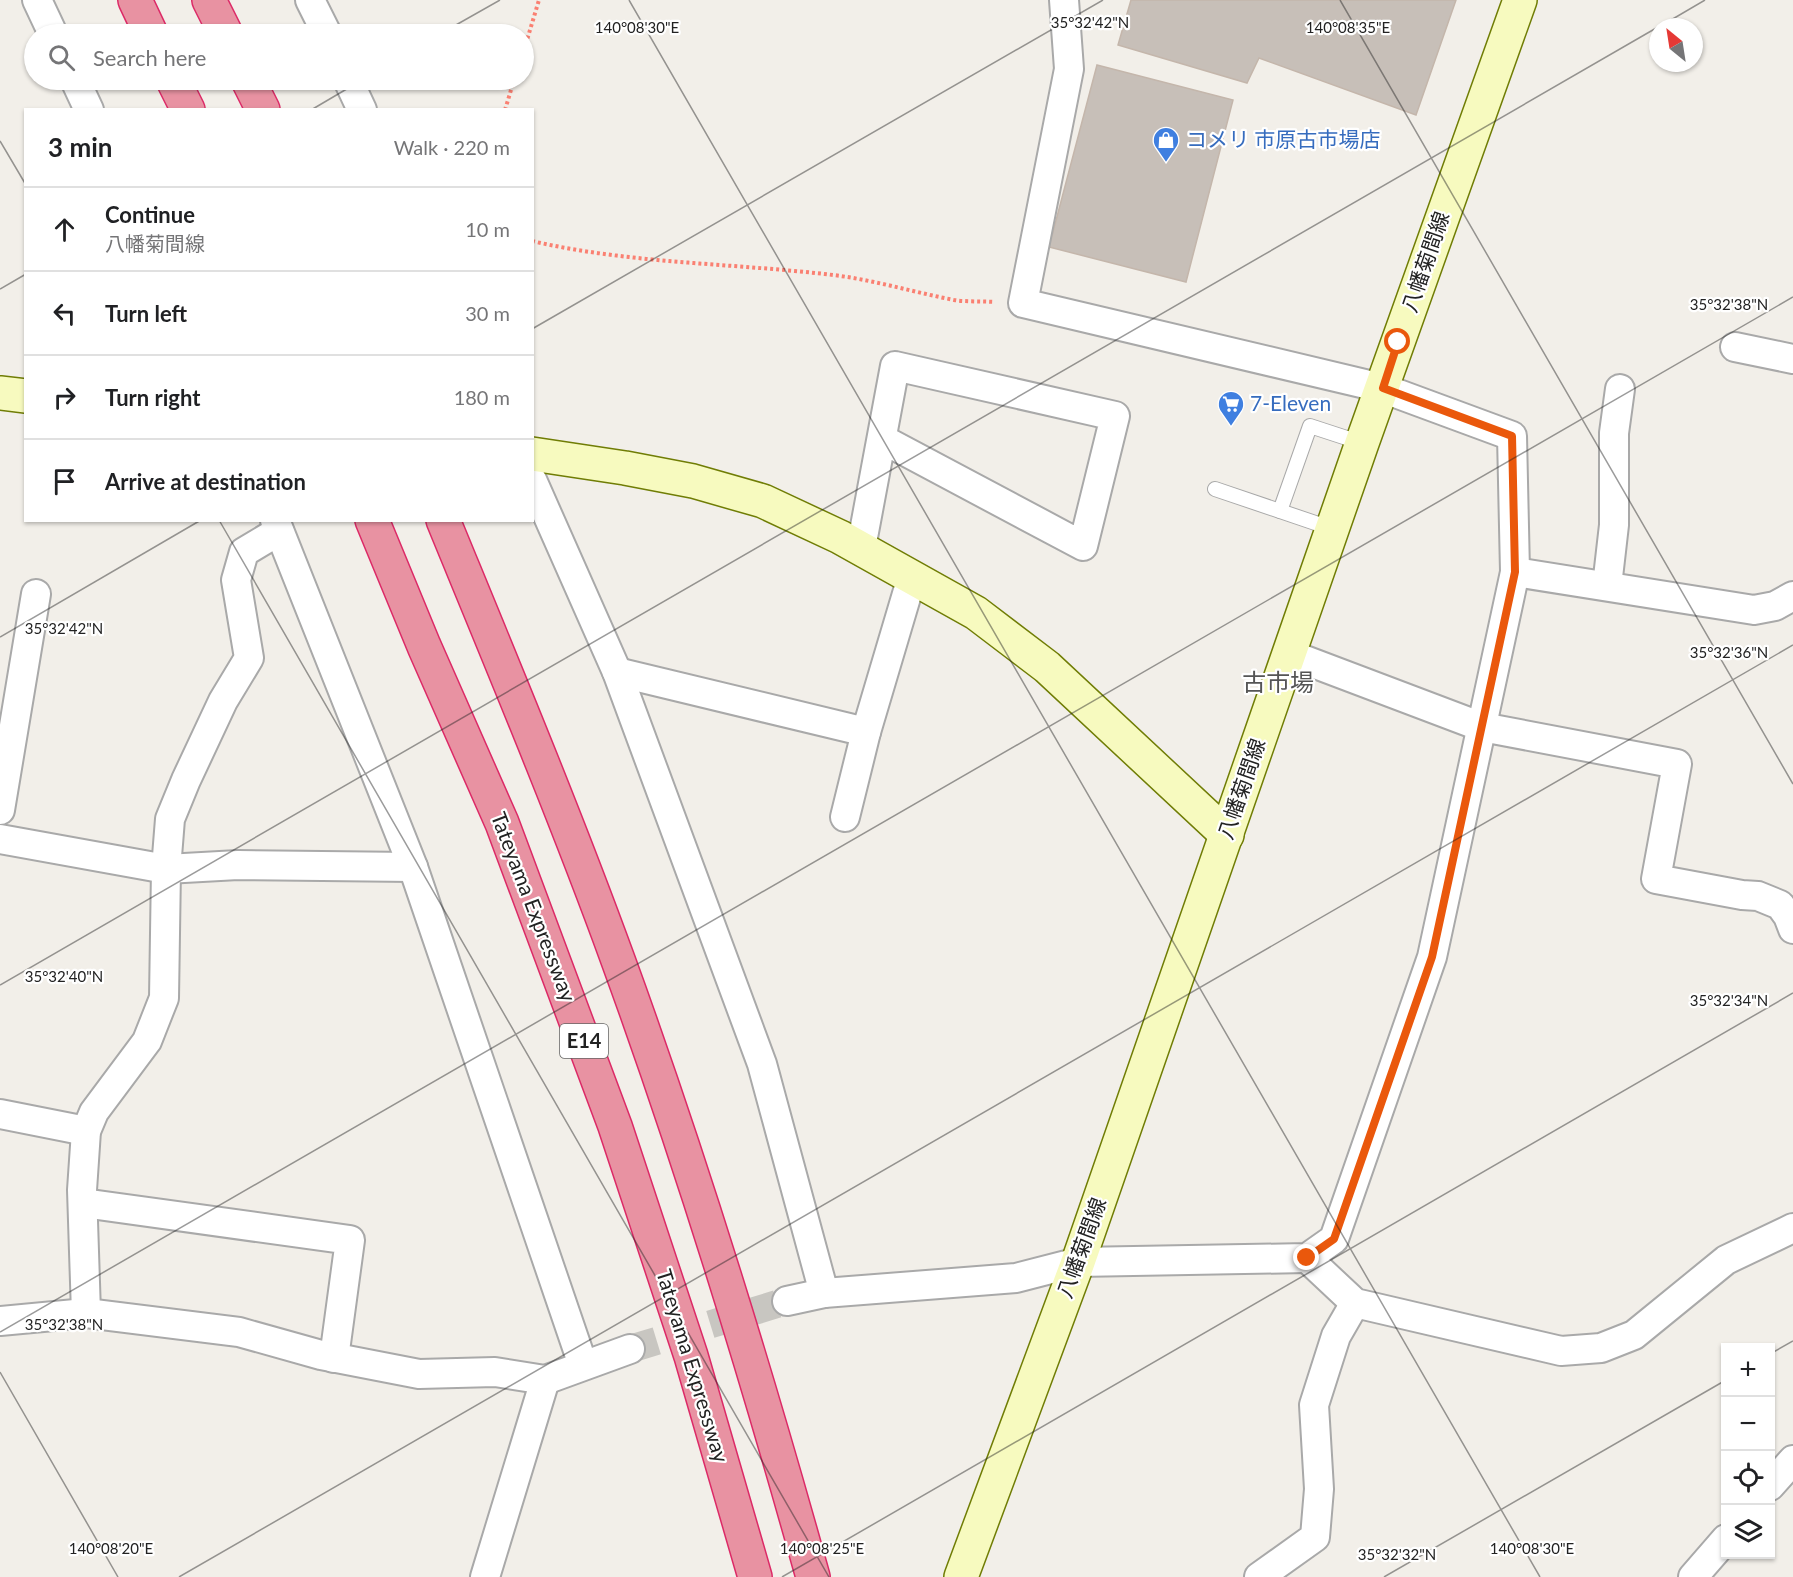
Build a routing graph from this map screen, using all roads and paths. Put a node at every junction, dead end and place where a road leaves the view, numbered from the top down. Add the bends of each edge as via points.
1 (37, 0) edge
2 (135, 0) edge
3 (209, 0) edge
4 (310, 0) edge
5 (539, 0) edge
6 (1064, 0) edge
7 (1520, 0) edge
8 (49, 24) edge
9 (146, 24) edge
10 (221, 24) edge
11 (322, 24) edge
12 (532, 24) edge
13 (80, 90) edge
14 (178, 90) edge
15 (253, 90) edge
16 (353, 90) edge
17 (511, 90) edge
18 (88, 108) edge
19 (187, 108) edge
20 (262, 108) edge
21 (361, 108) edge
22 (506, 108) edge
23 (534, 241) edge
24 (1023, 303) junction
25 (1735, 347) dead end
26 (1793, 359) edge
27 (1383, 388) junction
28 (1620, 389) dead end
29 (0, 393) edge
30 (24, 396) edge
31 (882, 439) junction
32 (1362, 443) junction
33 (534, 454) edge
34 (534, 485) edge
35 (1215, 489) dead end
36 (1280, 511) junction
37 (373, 522) edge
38 (445, 522) edge
39 (277, 526) edge
40 (1333, 529) junction
41 (861, 548) junction
42 (1515, 572) junction
43 (912, 577) junction
44 (1606, 586) junction
45 (36, 594) dead end
46 (1793, 596) edge
47 (1289, 654) junction
48 (617, 672) junction
49 (1482, 727) junction
50 (866, 732) junction
51 (0, 810) edge
52 (845, 817) dead end
53 (1227, 835) junction
54 (0, 839) edge
55 (413, 867) junction
56 (166, 869) junction
57 (1793, 929) edge
58 (0, 1114) edge
59 (86, 1131) junction
60 (83, 1203) junction
61 (1793, 1228) edge
62 (1307, 1258) junction
63 (1078, 1262) junction
64 (824, 1293) junction
65 (787, 1300) tunnel mouth
66 (1355, 1303) junction
67 (86, 1312) junction
68 (0, 1321) edge
69 (630, 1349) tunnel mouth
70 (334, 1358) junction
71 (583, 1365) junction
72 (545, 1380) junction
73 (1793, 1460) edge
74 (1775, 1480) edge
75 (1721, 1544) edge
76 (485, 1577) edge
77 (755, 1577) edge
78 (813, 1577) edge
79 (961, 1577) edge
80 (1259, 1577) edge
81 (1693, 1577) edge

1 - 8 street
2 - 9 highway
3 - 10 highway
4 - 11 street
5 - 12 path
6 - 24 street via 1069,69
7 - 27 main road, 八幡菊間線
13 - 18 street
14 - 19 highway
15 - 20 highway
16 - 21 street
17 - 22 path
23 - 24 path via 674,262 861,278 956,300
24 - 27 street
25 - 26 street
27 - 32 main road, 八幡菊間線
27 - 42 street via 1512,436
28 - 44 street via 1614,433 1614,525
29 - 30 main road
31 - 31 street via 895,366 1115,416 1083,546
31 - 41 street
32 - 36 lane via 1310,426
32 - 40 main road, 八幡菊間線
33 - 41 main road via 693,481 763,501
34 - 48 street
35 - 36 lane
36 - 40 lane
37 - 77 highway, Tateyama Expressway / E14 via 502,823 615,1126 691,1356
38 - 78 highway, E14 via 618,960 745,1341
39 - 55 street
39 - 56 street via 244,552 236,580 249,657 223,701 170,819
40 - 47 main road, 八幡菊間線
41 - 43 main road
42 - 44 street
42 - 49 street
43 - 50 street
43 - 53 main road via 976,613 1047,667
44 - 46 street via 1754,610 1775,606
45 - 51 street
47 - 49 street
47 - 53 main road, 八幡菊間線
48 - 50 street
48 - 64 street via 762,1064
49 - 57 street via 1677,764 1656,879 1758,896 1780,905
49 - 62 street via 1432,957 1334,1239
50 - 52 street
53 - 63 main road, 八幡菊間線
54 - 56 street
55 - 56 street via 238,865
55 - 71 street
56 - 59 street via 164,998 147,1041 94,1112
58 - 59 street
59 - 60 street
60 - 67 street
60 - 70 street via 350,1240
61 - 66 street via 1726,1260 1634,1335 1601,1348 1561,1351
62 - 63 street
62 - 66 street
63 - 64 street via 1016,1278
63 - 79 main road, 八幡菊間線
64 - 65 street
66 - 80 street via 1336,1336 1314,1405 1320,1489 1315,1537
67 - 68 street
67 - 70 street via 239,1332
69 - 71 street
70 - 72 street via 419,1374 495,1372
71 - 72 street
72 - 76 street
73 - 74 street
75 - 81 street

